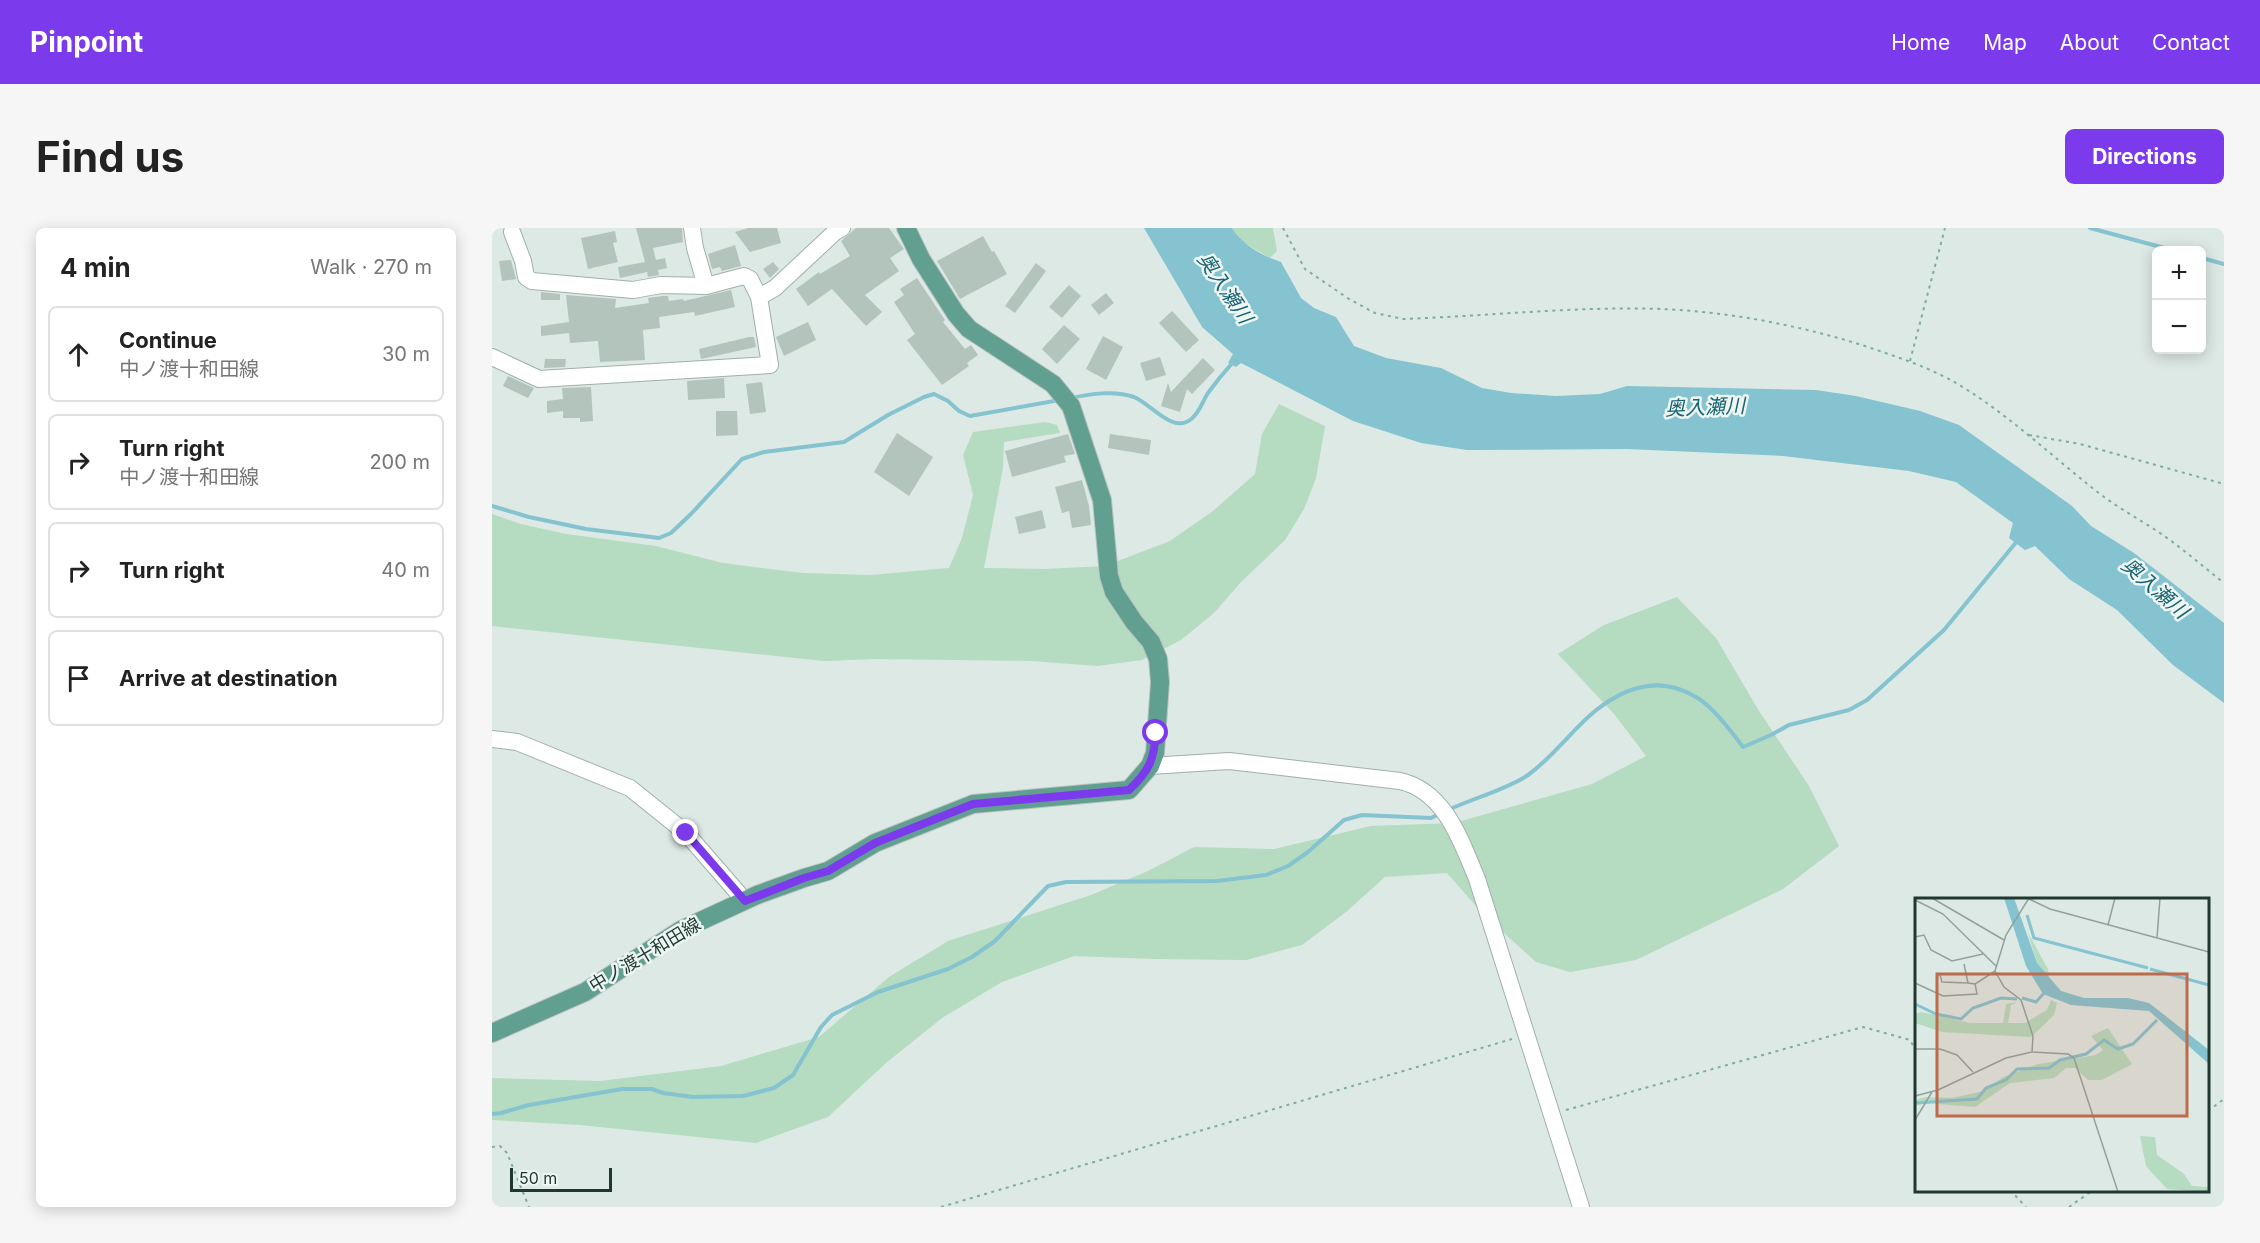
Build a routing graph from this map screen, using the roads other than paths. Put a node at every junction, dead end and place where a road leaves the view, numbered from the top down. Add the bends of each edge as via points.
1 (692, 228) edge
2 (842, 228) edge
3 (906, 228) edge
4 (512, 232) dead end
5 (706, 286) junction
6 (759, 297) junction
7 (492, 357) edge
8 (492, 739) edge
9 (1150, 766) junction
10 (745, 901) junction
11 (492, 1033) edge
12 (1581, 1207) edge

1 - 5 street
2 - 6 street via 775,288
3 - 9 main road, 中ノ渡十和田線 via 927,268 969,329 1053,384 1066,399 1102,500 1114,592 1151,642 1158,658 1158,713 1155,753
4 - 5 street via 526,277 532,281 633,290 661,285
5 - 6 street via 744,276 750,279
6 - 7 street via 770,365 539,379
8 - 10 street via 517,742 630,788 686,833
9 - 10 main road, 中ノ渡十和田線 via 1129,790 973,804 875,843 828,871
9 - 12 street via 1229,761 1400,781 1423,790 1444,810 1477,879
10 - 11 main road, 中ノ渡十和田線 via 681,930 585,992

